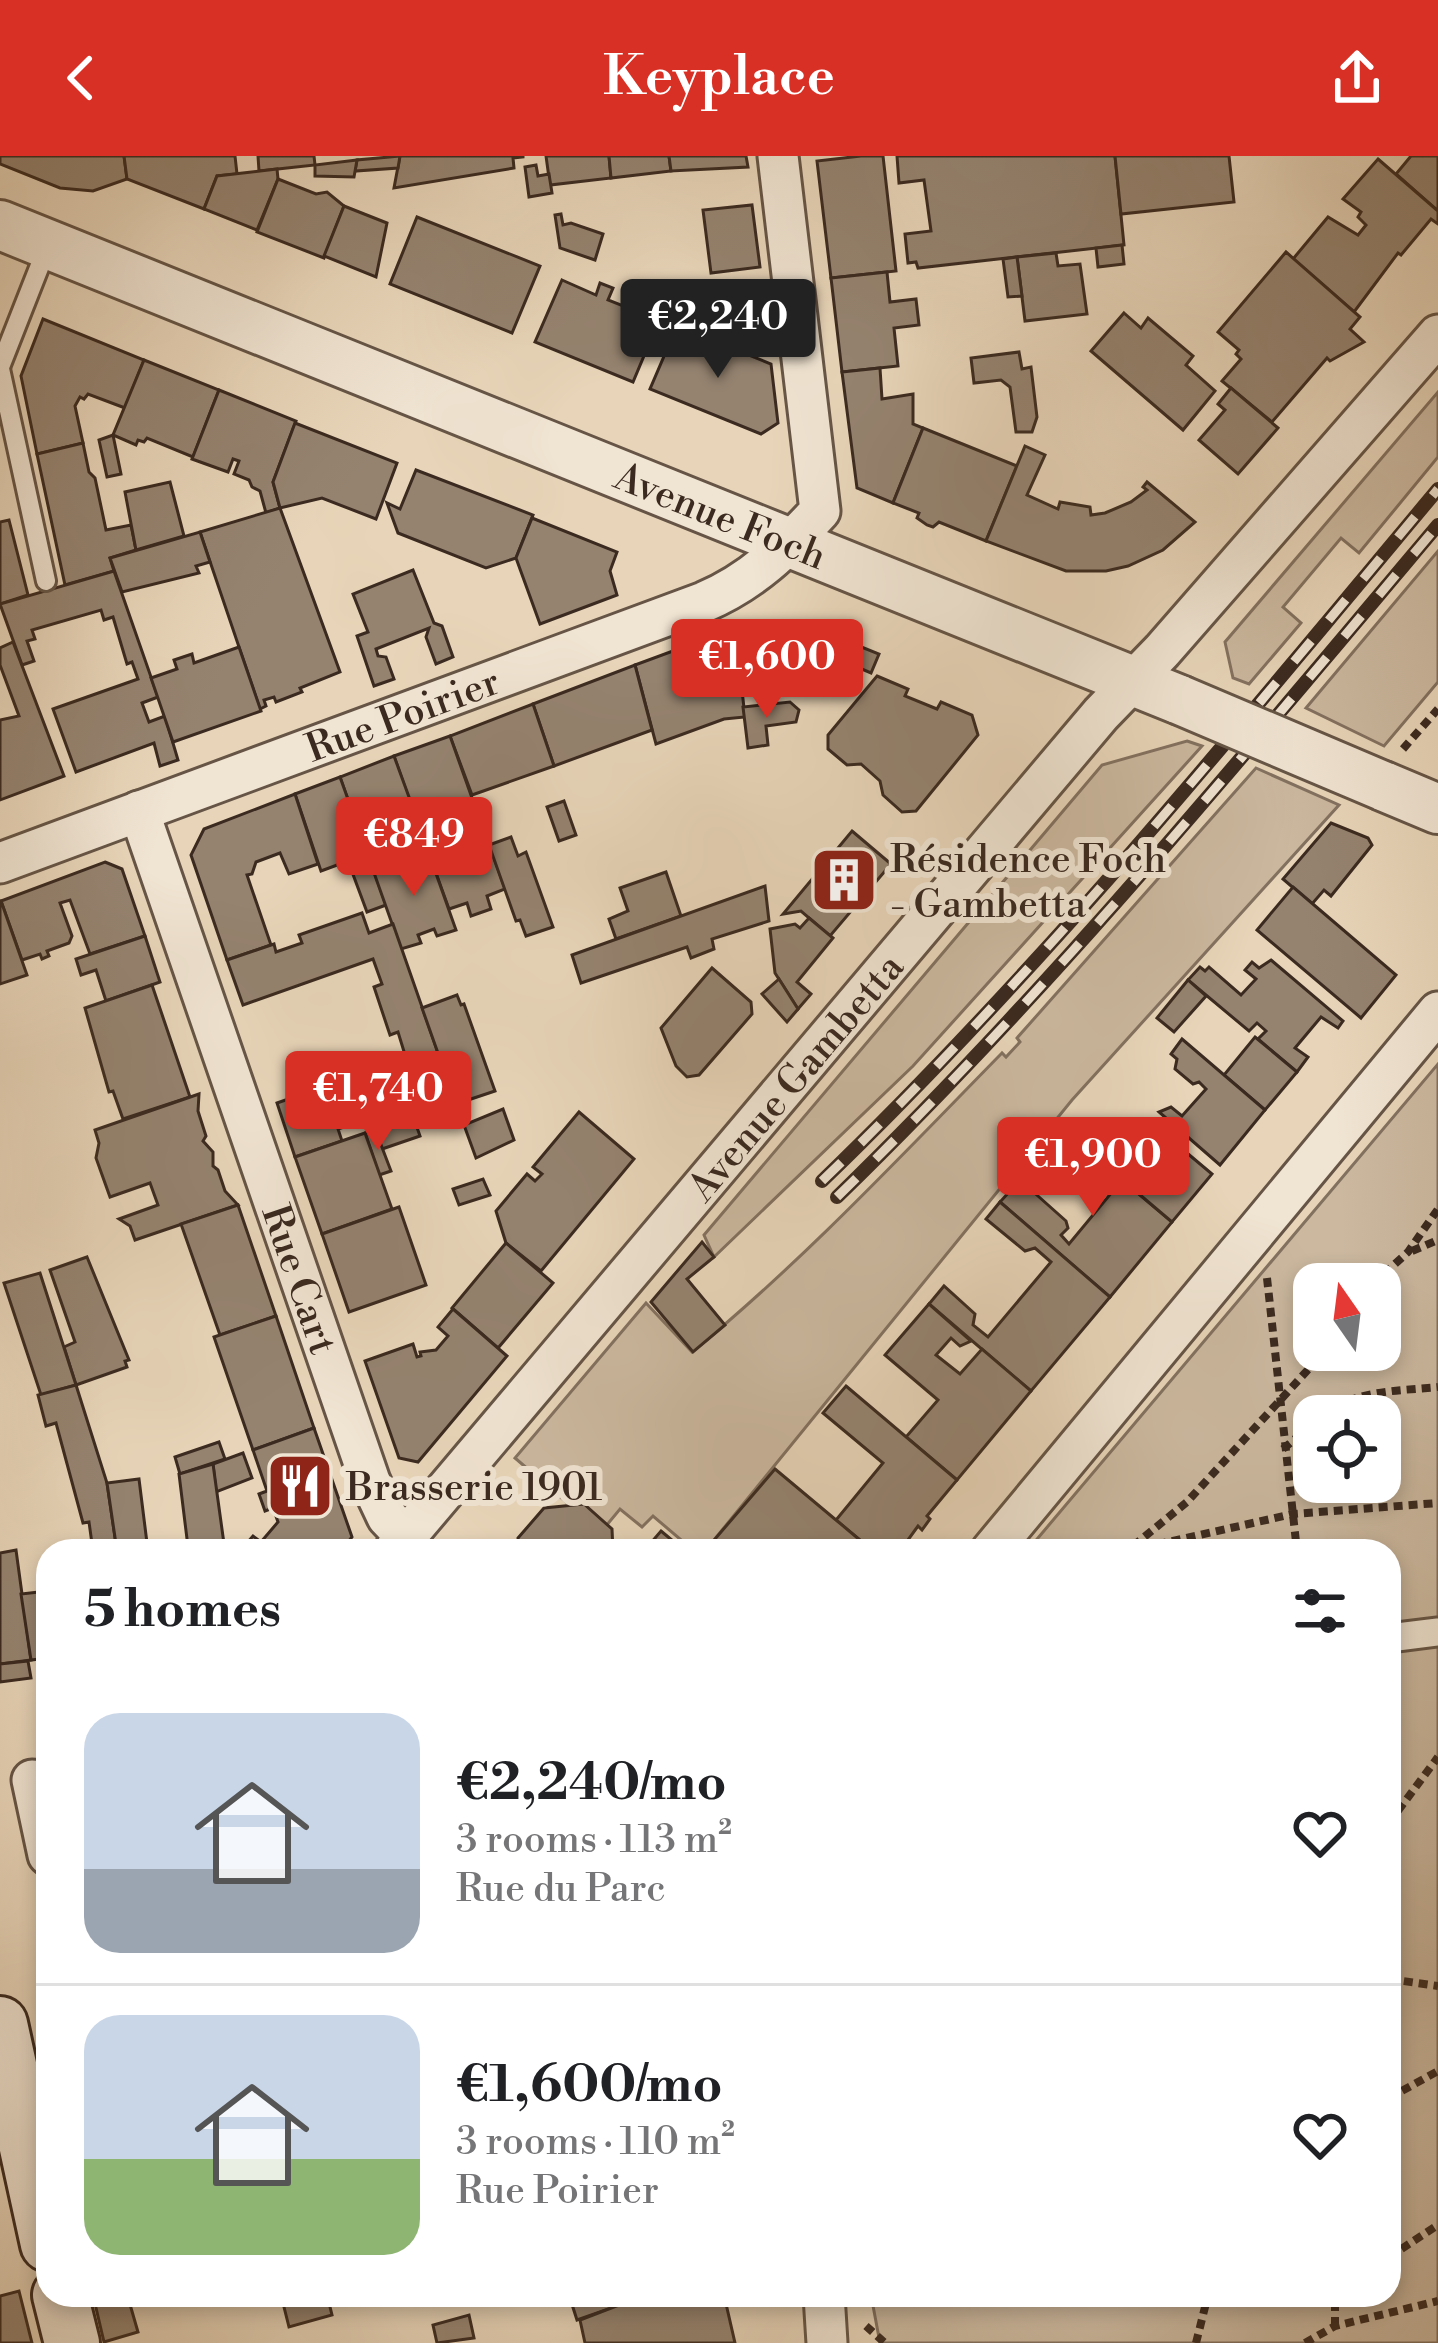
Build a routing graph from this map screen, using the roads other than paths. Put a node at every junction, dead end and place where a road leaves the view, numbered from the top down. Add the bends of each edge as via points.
1 (778, 156) edge
2 (0, 225) edge
3 (48, 244) junction
4 (1438, 335) edge
5 (0, 368) edge
6 (790, 544) junction
7 (46, 581) dead end
8 (1133, 681) junction
9 (1438, 809) edge
10 (139, 811) junction
11 (0, 863) edge
12 (1438, 1012) edge
13 (398, 1539) edge
14 (404, 1539) edge
15 (1001, 1539) edge
16 (1438, 1632) edge
17 (1401, 1637) edge
18 (27, 1781) edge
19 (36, 1813) edge
20 (0, 2024) edge
21 (36, 2189) edge
22 (63, 2307) edge
23 (825, 2307) edge
24 (72, 2343) edge
25 (827, 2343) edge

1 - 6 street, Rue Poirier via 820,512
2 - 3 street, Avenue Foch
3 - 5 lane
3 - 6 street, Avenue Foch
4 - 8 street, Avenue Gambetta
5 - 7 lane
6 - 8 street, Avenue Foch
6 - 10 street, Rue Poirier via 742,584 704,602
8 - 9 street, Avenue Foch, bridge via 1391,770
8 - 14 street, Avenue Gambetta
10 - 11 street, Rue Poirier
10 - 13 street, Rue Cart via 370,1481
12 - 15 street
16 - 17 street
18 - 19 street
20 - 21 main road
22 - 24 main road
23 - 25 street

